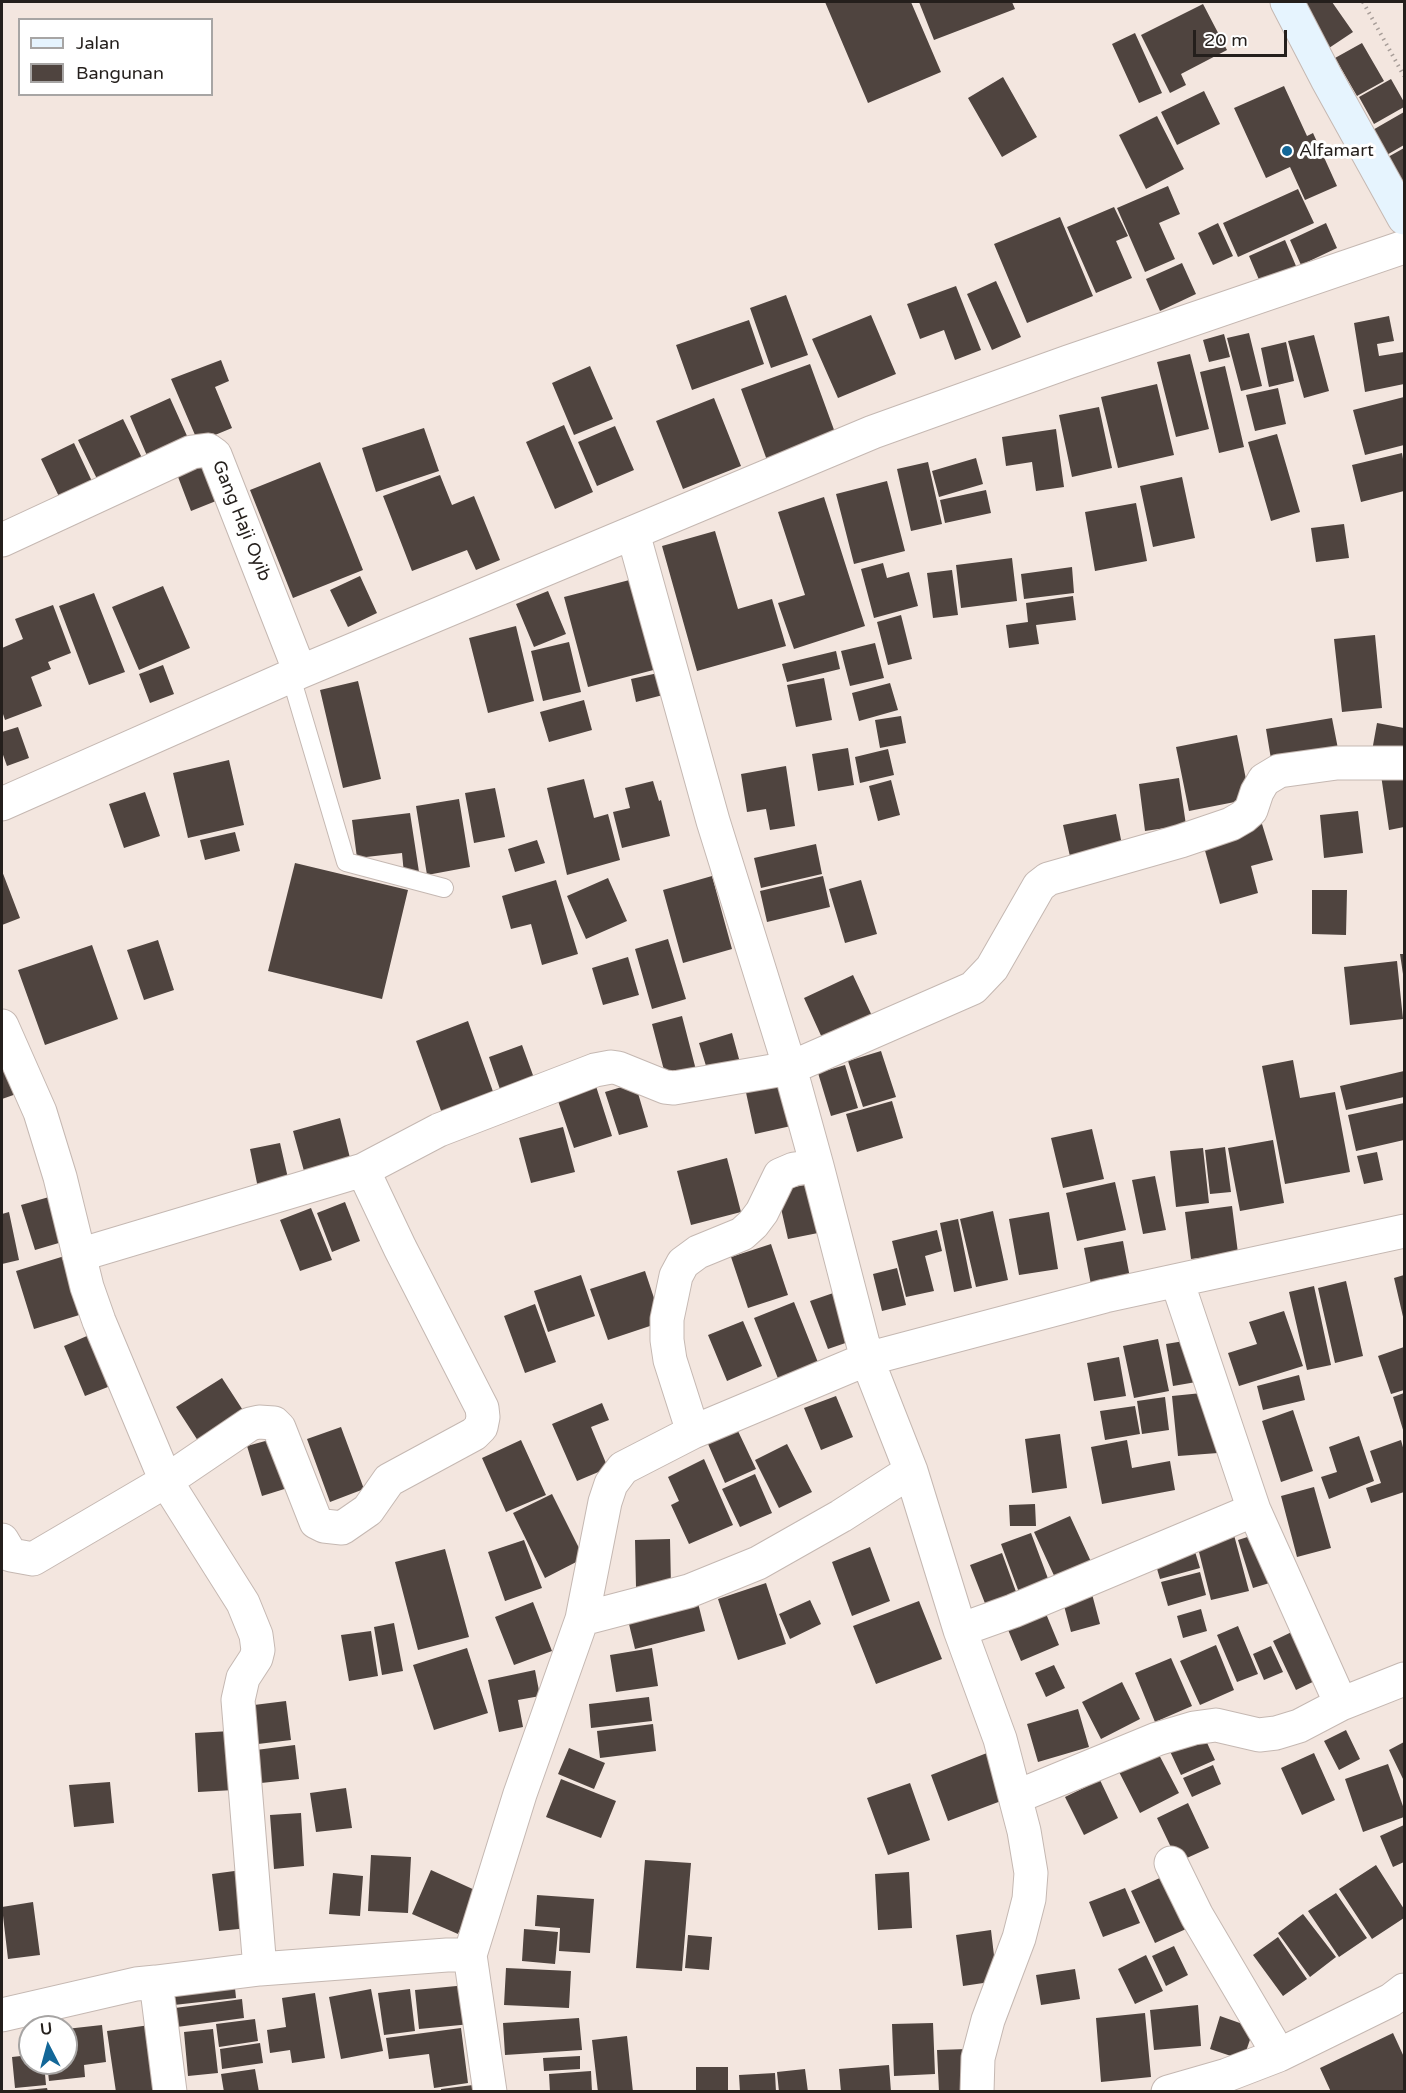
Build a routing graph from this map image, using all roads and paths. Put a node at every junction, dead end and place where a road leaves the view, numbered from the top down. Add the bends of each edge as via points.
1 (1287, 2) edge
2 (1364, 2) edge
3 (1404, 76) edge
4 (1404, 218) edge
5 (1404, 247) edge
6 (633, 533) junction
7 (2, 540) edge
8 (295, 674) junction
9 (1404, 763) edge
10 (2, 804) edge
11 (444, 888) dead end
12 (2, 1026) edge
13 (790, 1068) junction
14 (817, 1166) junction
15 (363, 1170) junction
16 (1404, 1231) edge
17 (79, 1255) junction
18 (1177, 1281) junction
19 (867, 1359) junction
20 (693, 1432) junction
21 (911, 1472) junction
22 (166, 1481) junction
23 (1254, 1510) junction
24 (2, 1539) edge
25 (582, 1619) junction
26 (960, 1630) junction
27 (1404, 1679) edge
28 (1341, 1704) junction
29 (1016, 1797) junction
30 (1171, 1863) dead end
31 (470, 1955) junction
32 (260, 1969) junction
33 (156, 1982) junction
34 (1404, 1990) edge
35 (2, 2015) edge
36 (1279, 2055) junction
37 (170, 2091) edge
38 (490, 2091) edge
39 (977, 2091) edge
40 (1168, 2091) edge

1 - 4 main road
2 - 3 path
5 - 6 street via 873,432
6 - 8 street
6 - 13 street via 713,821
7 - 8 street, Gang Haji Oyib via 192,452 208,450 215,455
8 - 10 street
8 - 11 lane via 346,862
9 - 13 street via 1337,763 1279,771 1264,780 1251,810 1231,824 1048,879 1039,886 992,968 973,988
12 - 17 street via 40,1112
13 - 14 street
13 - 15 street via 674,1088 618,1068 594,1070 439,1130
14 - 19 street
14 - 20 street via 780,1175 753,1224 742,1234 698,1252 683,1263 676,1276 667,1340
15 - 17 street
15 - 22 street via 478,1399 483,1417 481,1427 389,1480 368,1510 342,1528 316,1522 279,1428 269,1422 250,1424
16 - 18 street
17 - 22 street via 99,1321
18 - 19 street
18 - 23 street
19 - 20 street
19 - 21 street
20 - 25 street via 623,1468 611,1484
21 - 25 street via 758,1563 689,1591
21 - 26 street
22 - 24 street via 33,1558 11,1555
22 - 32 street via 243,1603 258,1643 256,1658 243,1678 238,1700
23 - 26 street
23 - 28 street
25 - 31 street via 520,1794
26 - 29 street via 1000,1738
27 - 28 street
28 - 29 street via 1299,1726 1267,1734 1216,1725 1194,1728 1157,1739
29 - 39 street via 1031,1873 1029,1899 1019,1938 988,2020 978,2058
30 - 36 street via 1197,1916
31 - 32 street
31 - 38 street
32 - 33 street
33 - 35 street
33 - 37 street
34 - 36 street via 1391,2001
36 - 40 street

